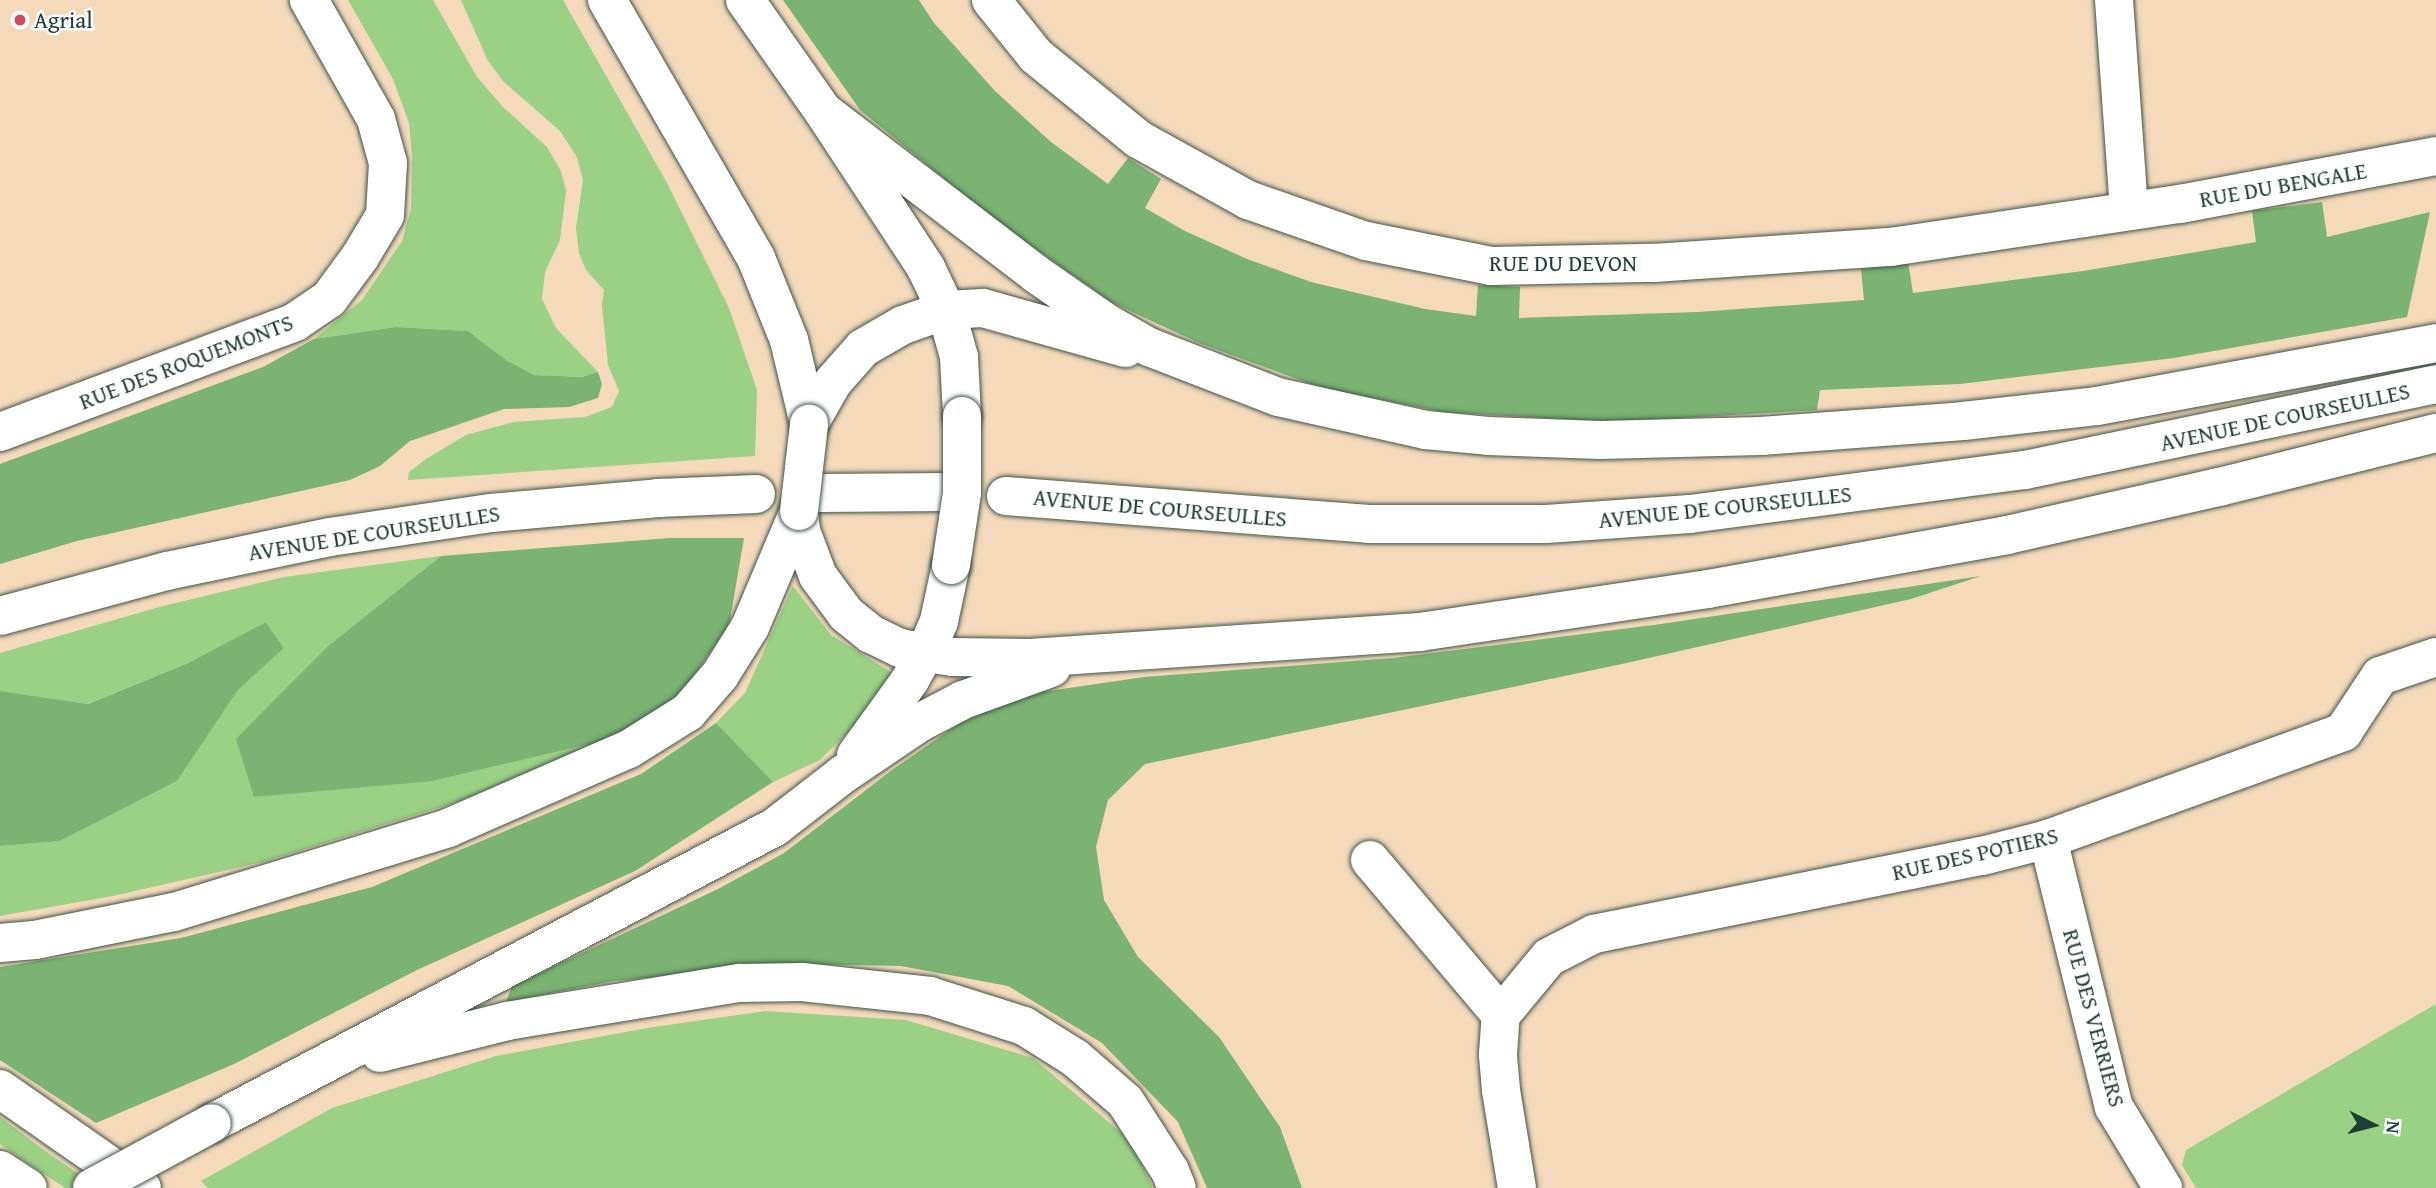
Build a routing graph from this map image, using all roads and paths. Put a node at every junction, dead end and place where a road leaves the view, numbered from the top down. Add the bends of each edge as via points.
1 (309, 0) edge
2 (607, 0) edge
3 (745, 0) edge
4 (991, 0) edge
5 (2114, 0) edge
6 (823, 111) junction
7 (2436, 156) edge
8 (2129, 211) junction
9 (946, 310) junction
10 (2436, 343) edge
11 (1205, 371) junction
12 (2436, 384) edge
13 (810, 411) junction
14 (0, 432) edge
15 (2436, 433) edge
16 (947, 492) dead end
17 (756, 494) dead end
18 (1006, 496) dead end
19 (803, 516) junction
20 (0, 616) edge
21 (925, 653) junction
22 (1095, 653) junction
23 (2436, 657) edge
24 (842, 775) junction
25 (2048, 839) junction
26 (1370, 860) dead end
27 (0, 943) edge
28 (1501, 1015) junction
29 (320, 1068) junction
30 (0, 1089) edge
31 (0, 1170) edge
32 (27, 1188) edge
33 (92, 1188) edge
34 (142, 1188) edge
35 (1177, 1188) edge
36 (1517, 1188) edge
37 (2162, 1188) edge

1 - 14 street, RUE DES ROQUEMONTS via 376,119 388,163 385,215 360,257 329,299 295,322
2 - 13 street via 756,258 789,340
3 - 6 street
4 - 8 street, RUE DU DEVON via 1036,56 1138,139 1248,201 1366,241 1491,266 1654,263 1891,247
5 - 8 street
6 - 9 street via 926,268
6 - 11 street via 972,227 1105,322
7 - 8 street, RUE DU BENGALE
9 - 11 street via 983,308
9 - 13 street via 903,324 863,348
9 - 21 street, bridge via 959,357 962,493 939,621
10 - 11 street via 2097,406 1964,421 1693,439 1553,440 1426,430 1278,397
12 - 18 street, AVENUE DE COURSEULLES via 2025,470 1690,514 1546,524 1369,524
13 - 19 street, bridge
15 - 22 street via 2007,535 1708,589 1420,632
16 - 19 street
17 - 20 street, AVENUE DE COURSEULLES via 645,499 412,524 248,552
19 - 21 street via 818,576 846,614 871,634 900,648
19 - 27 street via 750,627 720,675 688,712 629,750 448,828 323,867 174,912
21 - 22 street via 1004,658
21 - 24 street
22 - 24 street via 963,700 919,723
23 - 25 street, RUE DES POTIERS via 2380,676 2343,732
24 - 29 street via 775,827
25 - 28 street, RUE DES POTIERS via 1594,934 1549,957
25 - 37 street, RUE DES VERRIERS via 2114,1107
26 - 28 street
28 - 36 street via 1501,1090
29 - 33 street, bridge
29 - 35 street via 507,1021 740,983 802,982 930,996 1024,1026 1075,1058 1125,1101
30 - 34 street
31 - 32 street

